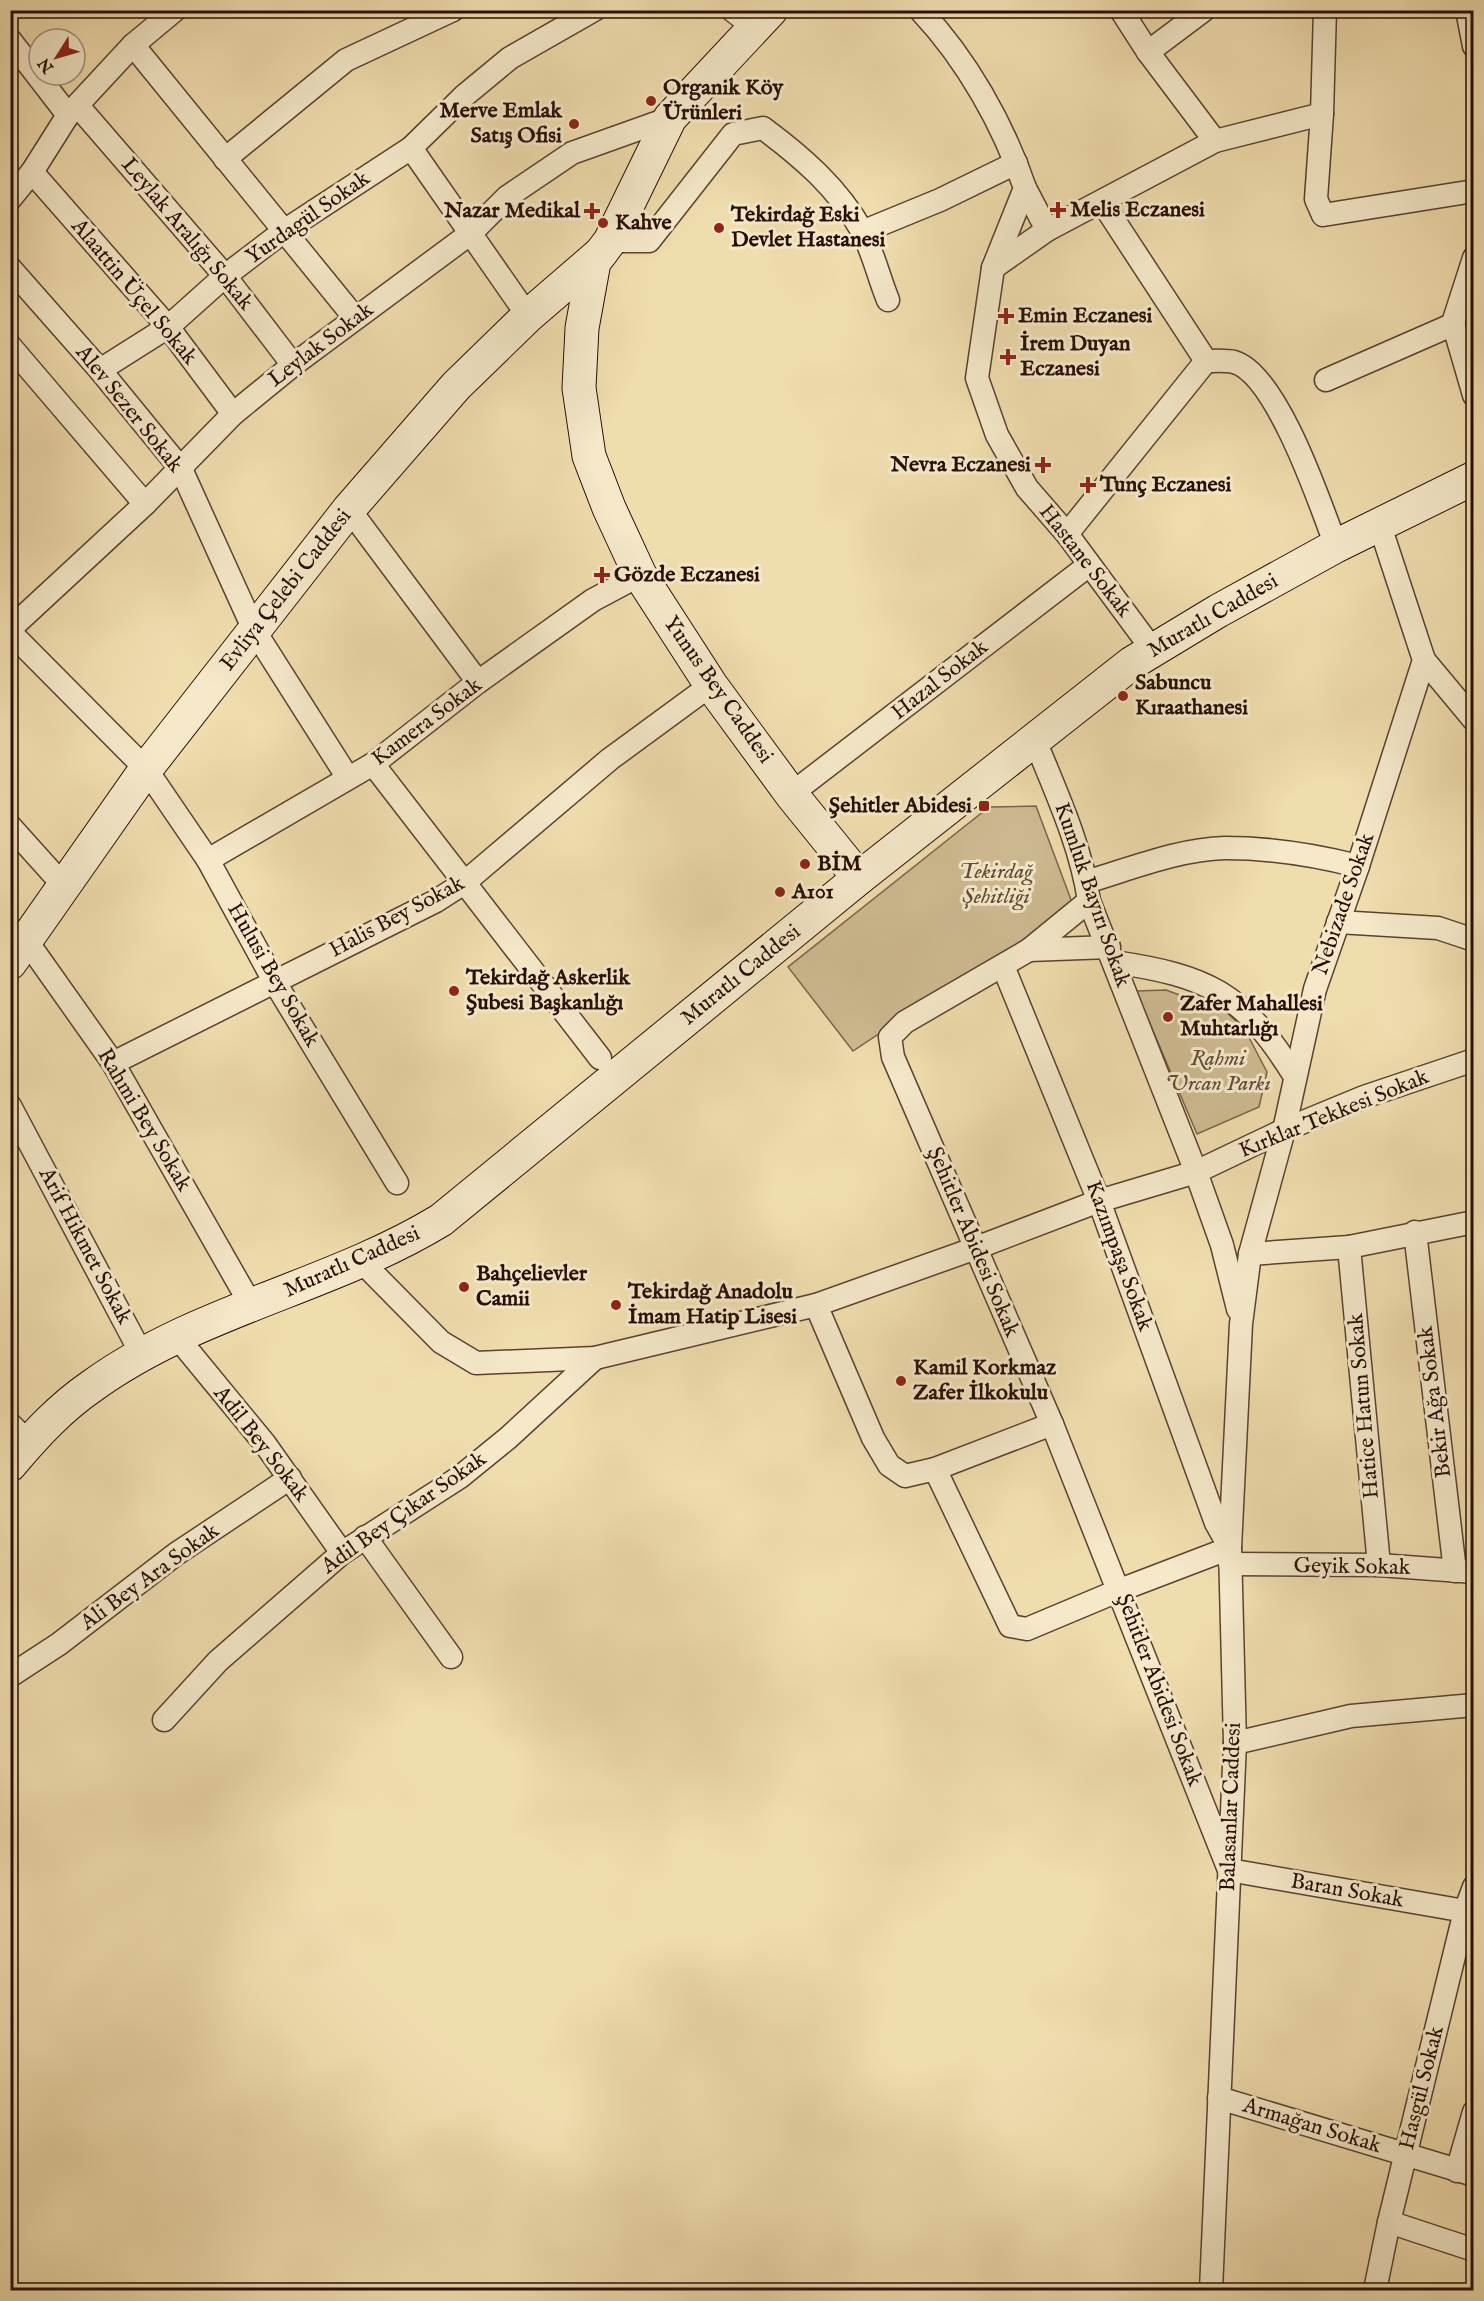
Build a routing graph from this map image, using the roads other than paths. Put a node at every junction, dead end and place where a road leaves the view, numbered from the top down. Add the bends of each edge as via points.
1 (175, 10) edge
2 (453, 10) edge
3 (594, 10) edge
4 (920, 10) edge
5 (1121, 10) edge
6 (1204, 10) edge
7 (1325, 10) edge
8 (1467, 10) edge
9 (753, 16) edge
10 (10, 40) edge
11 (133, 45) junction
12 (1473, 46) edge
13 (1148, 52) junction
14 (73, 110) junction
15 (1322, 114) junction
16 (670, 118) junction
17 (1215, 141) junction
18 (411, 148) junction
19 (225, 159) junction
20 (1017, 163) junction
21 (32, 172) junction
22 (1025, 188) junction
23 (1473, 191) edge
24 (10, 199) edge
25 (1102, 202) junction
26 (1047, 230) junction
27 (284, 231) junction
28 (862, 232) junction
29 (471, 233) junction
30 (606, 246) junction
31 (1473, 258) edge
32 (10, 268) edge
33 (993, 268) junction
34 (225, 276) junction
35 (888, 300) dead end
36 (528, 316) junction
37 (355, 318) junction
38 (1454, 324) junction
39 (168, 327) junction
40 (10, 346) edge
41 (1206, 361) junction
42 (293, 365) junction
43 (100, 370) junction
44 (1326, 380) dead end
45 (1473, 395) edge
46 (233, 414) junction
47 (181, 469) junction
48 (1473, 478) edge
49 (145, 504) junction
50 (349, 509) junction
51 (1380, 526) junction
52 (1067, 534) junction
53 (1336, 546) junction
54 (1089, 565) junction
55 (640, 575) junction
56 (10, 630) edge
57 (254, 630) junction
58 (1152, 649) junction
59 (1424, 660) junction
60 (478, 682) junction
61 (711, 685) junction
62 (1473, 720) edge
63 (1034, 738) junction
64 (373, 764) junction
65 (146, 769) junction
66 (348, 778) junction
67 (791, 794) junction
68 (10, 826) edge
69 (208, 860) junction
70 (1358, 866) junction
71 (859, 878) junction
72 (464, 884) junction
73 (63, 885) junction
74 (1088, 891) junction
75 (1338, 922) junction
76 (1473, 940) edge
77 (1029, 950) junction
78 (18, 952) edge
79 (1111, 955) junction
80 (1003, 966) junction
81 (274, 981) junction
82 (600, 1058) dead end
83 (1473, 1060) edge
84 (113, 1063) junction
85 (1294, 1075) junction
86 (10, 1106) edge
87 (1284, 1130) junction
88 (1196, 1172) junction
89 (397, 1183) dead end
90 (1099, 1201) junction
91 (1473, 1222) edge
92 (1415, 1232) junction
93 (1349, 1247) junction
94 (976, 1248) junction
95 (1250, 1254) junction
96 (360, 1260) junction
97 (251, 1305) junction
98 (816, 1305) junction
99 (1241, 1324) junction
100 (177, 1337) junction
101 (142, 1355) junction
102 (594, 1358) junction
103 (1052, 1424) junction
104 (17, 1444) edge
105 (935, 1469) junction
106 (290, 1478) junction
107 (365, 1537) junction
108 (342, 1553) junction
109 (1230, 1556) junction
110 (1380, 1565) junction
111 (1464, 1571) edge
112 (1120, 1590) junction
113 (451, 1657) dead end
114 (10, 1676) edge
115 (1473, 1705) edge
116 (164, 1720) dead end
117 (1235, 1743) junction
118 (1229, 1870) junction
119 (1473, 1887) edge
120 (1465, 1911) junction
121 (1219, 2098) junction
122 (1473, 2112) edge
123 (1405, 2155) junction
124 (1465, 2173) edge
125 (1389, 2222) junction
126 (1473, 2250) edge
127 (1211, 2290) edge
128 (1375, 2290) edge

1 - 11 street
2 - 19 street via 346,60
3 - 18 street, Yurdagül Sokak via 510,58
4 - 20 street via 942,33 1006,136
5 - 13 street
6 - 13 street
7 - 15 street
8 - 12 street
9 - 16 street, Yunus Bey Caddesi
10 - 14 street, Leylak Aralığı Sokak
11 - 14 street
11 - 19 street
13 - 17 street
14 - 21 street
14 - 34 street, Leylak Aralığı Sokak
15 - 17 street
15 - 23 street via 1316,199 1323,215
16 - 29 street, Leylak Sokak via 572,153 507,197
16 - 30 street, Yunus Bey Caddesi
17 - 25 street
18 - 27 street, Yurdagül Sokak
18 - 29 street
19 - 27 street
20 - 22 street
20 - 28 street
21 - 24 street
21 - 39 street, Alaattin Üçel Sokak
22 - 26 street
22 - 33 street, Hastane Sokak
25 - 26 street
25 - 41 street
26 - 33 street
27 - 34 street, Yurdagül Sokak
27 - 37 street
28 - 30 street via 837,193 793,150 763,128 733,134 649,241
28 - 35 street
29 - 36 street
29 - 37 street, Leylak Sokak
30 - 36 street, Evliya Çelebi Caddesi
30 - 55 street, Yunus Bey Caddesi via 594,262 582,328 579,388 589,456
31 - 38 street
32 - 43 street, Alev Sezer Sokak
33 - 52 street, Hastane Sokak via 977,378 998,435 1027,488
34 - 39 street, Yurdagül Sokak
34 - 42 street, Leylak Aralığı Sokak
36 - 50 street, Evliya Çelebi Caddesi via 456,386
37 - 42 street, Leylak Sokak
38 - 44 street
38 - 45 street
39 - 43 street, Yurdagül Sokak
39 - 46 street, Alaattin Üçel Sokak
40 - 49 street
41 - 52 street
41 - 53 street via 1234,362 1256,375 1302,453
42 - 46 street, Leylak Sokak
43 - 47 street, Alev Sezer Sokak
46 - 47 street, Leylak Sokak
47 - 49 street, Leylak Sokak
47 - 57 street, Alev Sezer Sokak
48 - 51 street, Muratlı Caddesi
49 - 56 street, Leylak Sokak
50 - 57 street, Evliya Çelebi Caddesi
50 - 60 street
51 - 53 street, Muratlı Caddesi
51 - 59 street
52 - 54 street, Hastane Sokak
53 - 58 street, Muratlı Caddesi
54 - 58 street, Hastane Sokak
54 - 67 street, Hazal Sokak
55 - 60 street, Kamera Sokak via 593,600
55 - 61 street, Yunus Bey Caddesi
56 - 65 street, Hulusi Bey Sokak
57 - 65 street, Evliya Çelebi Caddesi
57 - 66 street, Alev Sezer Sokak
58 - 63 street, Muratlı Caddesi
59 - 62 street
59 - 70 street, Nebizade Sokak
60 - 64 street, Kamera Sokak
61 - 67 street, Yunus Bey Caddesi
61 - 72 street, Halis Bey Sokak via 610,759
63 - 71 street, Muratlı Caddesi
63 - 74 street, Kumluk Bayırı Sokak via 1060,802
64 - 66 street, Kamera Sokak
64 - 72 street
65 - 69 street, Hulusi Bey Sokak
65 - 73 street, Evliya Çelebi Caddesi
66 - 69 street, Kamera Sokak
67 - 71 street, Yunus Bey Caddesi
68 - 73 street
69 - 81 street, Hulusi Bey Sokak
70 - 74 street via 1311,854 1224,848 1179,855
70 - 75 street, Nebizade Sokak
71 - 96 street, Muratlı Caddesi via 441,1220
72 - 81 street, Halis Bey Sokak
72 - 82 street
73 - 78 street, Evliya Çelebi Caddesi
74 - 77 street, Şehitler Abidesi Sokak
74 - 79 street, Kumluk Bayırı Sokak
75 - 76 street via 1438,928
75 - 85 street, Nebizade Sokak via 1315,988
77 - 79 street
77 - 80 street, Şehitler Abidesi Sokak
78 - 84 street, Rahmi Bey Sokak
79 - 85 street via 1211,986 1242,1007 1274,1042
79 - 88 street, Kumluk Bayırı Sokak
80 - 90 street, Kazımpaşa Sokak
80 - 94 street, Şehitler Abidesi Sokak via 905,1022 890,1037 892,1057
81 - 84 street, Halis Bey Sokak
81 - 89 street, Hulusi Bey Sokak
83 - 87 street, Kırklar Tekkesi Sokak via 1364,1097
84 - 97 street, Rahmi Bey Sokak
85 - 87 street, Nebizade Sokak
86 - 101 street, Arif Hikmet Sokak
87 - 88 street, Kırklar Tekkesi Sokak
87 - 95 street, Nebizade Sokak
88 - 90 street, Adil Bey Çıkar Sokak
88 - 99 street, Kumluk Bayırı Sokak via 1222,1245
90 - 94 street, Adil Bey Çıkar Sokak
90 - 109 street, Kazımpaşa Sokak
91 - 92 street
92 - 93 street
92 - 111 street, Bekir Ağa Sokak
93 - 95 street
93 - 110 street, Hatice Hatun Sokak
94 - 98 street, Adil Bey Çıkar Sokak
94 - 103 street, Şehitler Abidesi Sokak
95 - 99 street, Nebizade Sokak
96 - 97 street, Muratlı Caddesi
96 - 102 street, Adil Bey Çıkar Sokak via 441,1342 476,1362
97 - 100 street, Muratlı Caddesi
98 - 102 street, Adil Bey Çıkar Sokak
98 - 105 street via 873,1438 889,1465 905,1476
99 - 109 street, Balasanlar Caddesi
100 - 101 street, Muratlı Caddesi
100 - 106 street, Adil Bey Sokak
101 - 104 street, Muratlı Caddesi via 93,1385
102 - 107 street, Adil Bey Çıkar Sokak via 460,1477
103 - 105 street
103 - 112 street, Şehitler Abidesi Sokak
105 - 112 street via 1010,1626 1027,1629
106 - 108 street, Adil Bey Sokak
106 - 114 street, Ali Bey Ara Sokak via 176,1554 59,1644
107 - 108 street, Adil Bey Çıkar Sokak
107 - 113 street
108 - 116 street, Adil Bey Çıkar Sokak via 218,1661
109 - 110 street, Geyik Sokak
109 - 112 street
109 - 117 street, Balasanlar Caddesi
110 - 111 street, Geyik Sokak
112 - 118 street, Şehitler Abidesi Sokak
115 - 117 street via 1351,1716
117 - 118 street, Balasanlar Caddesi
118 - 120 street, Baran Sokak
118 - 121 street, Balasanlar Caddesi
119 - 120 street, Hasgül Sokak
120 - 123 street, Hasgül Sokak
121 - 123 street, Armağan Sokak
121 - 127 street, Balasanlar Caddesi
122 - 124 street
123 - 124 street, Armağan Sokak
123 - 125 street, Hasgül Sokak
125 - 126 street
125 - 128 street, Hasgül Sokak

